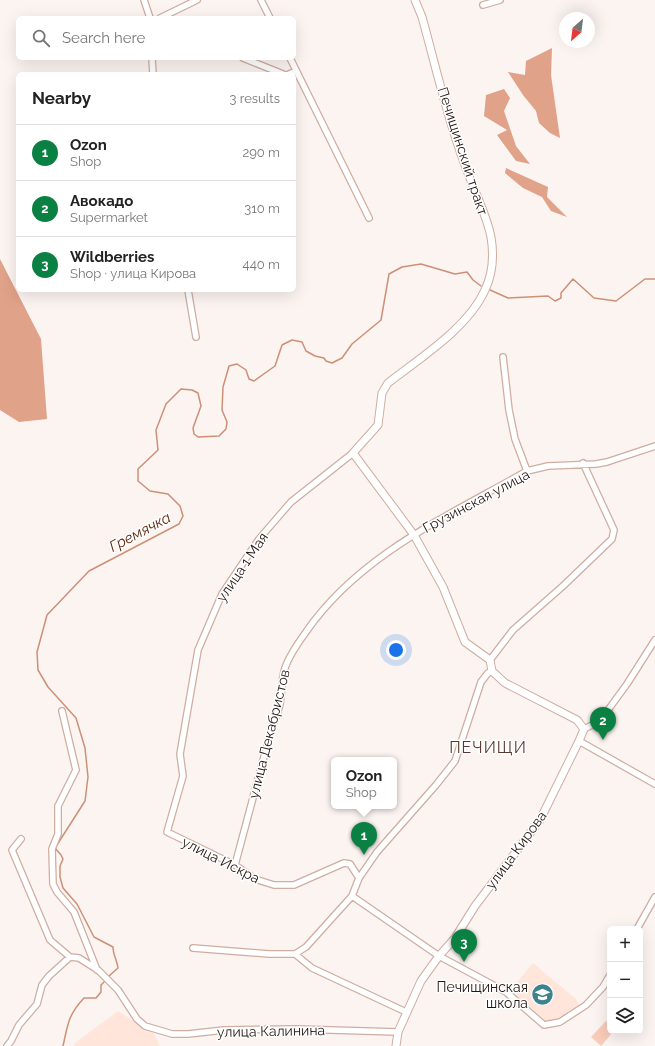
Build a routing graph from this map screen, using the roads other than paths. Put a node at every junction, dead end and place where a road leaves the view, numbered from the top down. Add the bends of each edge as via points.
1 (144, 0) edge
2 (196, 0) edge
3 (261, 0) edge
4 (415, 0) edge
5 (500, 0) edge
6 (482, 5) dead end
7 (149, 16) edge
8 (164, 16) edge
9 (269, 16) edge
10 (152, 60) edge
11 (248, 60) edge
12 (291, 60) edge
13 (296, 71) joint
14 (153, 72) edge
15 (278, 72) edge
16 (369, 218) dead end
17 (188, 292) edge
18 (196, 337) dead end
19 (503, 357) dead end
20 (655, 446) edge
21 (353, 453) junction
22 (583, 463) junction
23 (527, 471) junction
24 (414, 535) junction
25 (655, 640) edge
26 (490, 660) junction
27 (492, 671) junction
28 (62, 711) dead end
29 (584, 729) junction
30 (579, 741) junction
31 (655, 784) edge
32 (167, 832) joint
33 (21, 839) dead end
34 (235, 865) junction
35 (359, 878) junction
36 (352, 896) junction
37 (655, 897) edge
38 (639, 926) edge
39 (193, 948) dead end
40 (295, 954) junction
41 (439, 956) junction
42 (70, 957) junction
43 (98, 970) junction
44 (607, 980) edge
45 (406, 1012) junction
46 (398, 1032) junction
47 (7, 1046) edge
48 (396, 1046) edge

1 - 7 street
2 - 8 street
3 - 9 street
4 - 21 street, Печищинский тракт via 456,141 491,236 493,252 490,276 479,301 466,319 388,383 382,393 378,425
5 - 6 street
10 - 14 street
11 - 15 street
12 - 13 street
13 - 16 street
17 - 18 street
19 - 23 street via 510,418
20 - 22 street, Грузинская улица via 608,462
21 - 24 street
21 - 32 street, улица 1 Мая via 291,502 259,540 222,594 198,650 180,754 183,776
22 - 23 street, Грузинская улица
22 - 26 street via 614,530 612,539 514,630
23 - 24 street, Грузинская улица
24 - 26 street via 443,587 465,642
24 - 34 street, улица Декабристов via 351,580 314,621 288,662 280,686 278,710
25 - 29 street via 600,721
26 - 27 street
27 - 29 street via 505,683 577,720
27 - 35 street via 481,682 455,761 377,852
28 - 43 street via 76,770 58,806 58,834 52,849 53,884 74,912
29 - 30 street, улица Кирова
30 - 31 street
30 - 41 street, улица Кирова via 540,820 475,906 455,938
32 - 34 street, улица Искра
33 - 42 street via 12,850 50,940
34 - 35 street, улица Искра via 255,879 274,885 294,885 344,863 350,864
35 - 36 street
36 - 40 street via 306,947
36 - 41 street
37 - 38 street
39 - 40 street
40 - 45 street via 312,968
41 - 44 street via 506,992 544,1025 560,1022 586,1005
41 - 45 street, улица Кирова via 421,981
42 - 43 street via 79,958
42 - 47 street via 42,985 37,1004 19,1025
43 - 46 street, улица Калинина via 118,990 137,1019 145,1026 172,1034 297,1029
45 - 46 street, улица Кирова
46 - 48 street, улица Кирова

